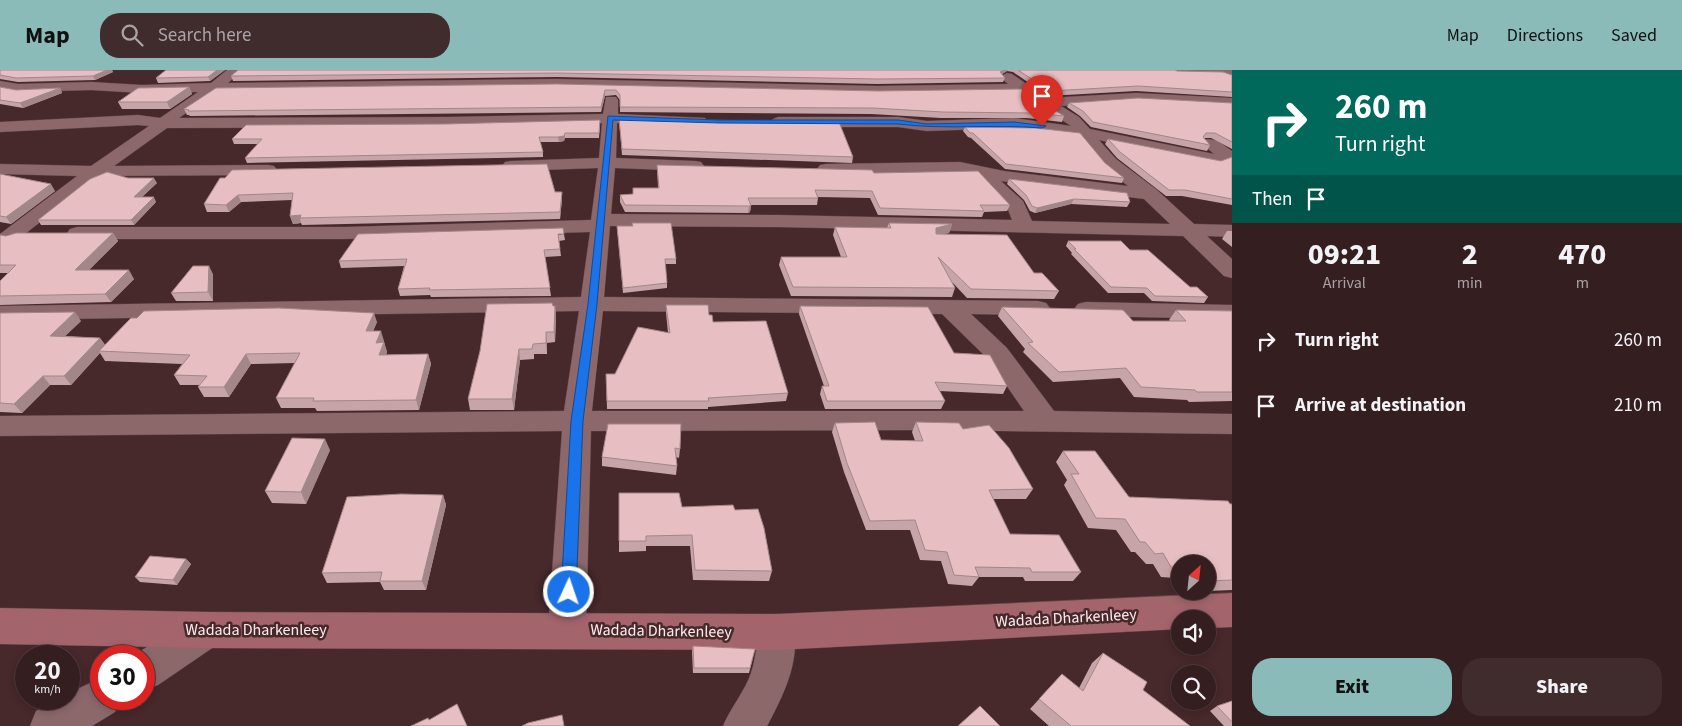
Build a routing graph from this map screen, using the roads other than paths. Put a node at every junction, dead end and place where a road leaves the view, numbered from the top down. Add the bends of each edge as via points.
1 (235, 70) edge
2 (997, 70) edge
3 (1175, 70) edge
4 (1232, 75) edge
5 (614, 77) edge
6 (0, 85) edge
7 (214, 87) junction
8 (1022, 88) junction
9 (877, 90) junction
10 (931, 90) junction
11 (1232, 102) edge
12 (1045, 103) junction
13 (610, 118) junction
14 (711, 121) edge
15 (760, 122) edge
16 (898, 122) junction
17 (162, 123) junction
18 (968, 125) junction
19 (927, 126) junction
20 (0, 127) edge
21 (1084, 133) junction
22 (938, 140) dead end
23 (1208, 143) edge
24 (949, 153) dead end
25 (1229, 156) edge
26 (607, 164) junction
27 (492, 166) edge
28 (711, 166) edge
29 (960, 167) junction
30 (0, 169) edge
31 (808, 169) edge
32 (289, 170) edge
33 (95, 171) junction
34 (982, 172) junction
35 (1150, 194) junction
36 (600, 223) junction
37 (1025, 227) junction
38 (1189, 231) junction
39 (1232, 231) edge
40 (8, 239) edge
41 (1232, 271) edge
42 (592, 304) junction
43 (947, 306) junction
44 (1232, 312) edge
45 (0, 313) edge
46 (1044, 420) junction
47 (577, 421) junction
48 (1232, 424) edge
49 (0, 426) edge
50 (1232, 610) edge
51 (0, 626) edge
52 (208, 630) junction
53 (567, 630) junction
54 (777, 632) junction
55 (155, 663) edge
56 (90, 704) edge
57 (51, 726) edge
58 (744, 726) edge

1 - 7 street
2 - 8 street
3 - 4 street via 1223,71
5 - 7 street via 344,87
5 - 9 street
5 - 13 street
6 - 7 street via 18,88
7 - 17 street
8 - 10 street
8 - 12 street
9 - 10 street
9 - 16 street
10 - 18 street
11 - 12 street via 1136,97
12 - 21 street via 1074,120
13 - 14 street
13 - 17 street
13 - 26 street
15 - 16 street
16 - 19 street
17 - 20 street via 138,120
17 - 33 street
18 - 19 street
18 - 21 street via 1014,124
19 - 22 street
21 - 25 street via 1200,158 1218,160
21 - 35 street via 1110,163
23 - 25 street
24 - 29 street
26 - 27 street
26 - 28 street
26 - 36 street
29 - 31 street
29 - 34 street
30 - 33 street
32 - 33 street
33 - 40 street
34 - 35 street
34 - 37 street via 1016,205
35 - 38 street
36 - 37 street via 778,221
36 - 40 street via 345,233 50,233
36 - 42 street
37 - 38 street
38 - 39 street
38 - 41 street
42 - 43 street
42 - 45 street
42 - 47 street
43 - 44 street
43 - 46 street via 998,354
46 - 47 street
46 - 48 street
47 - 49 street
47 - 53 street
50 - 54 main road, Wadada Dharkenleey
51 - 52 main road, Wadada Dharkenleey
52 - 53 main road, Wadada Dharkenleey
52 - 55 street
53 - 54 main road, Wadada Dharkenleey
54 - 58 street via 770,680
56 - 57 street

